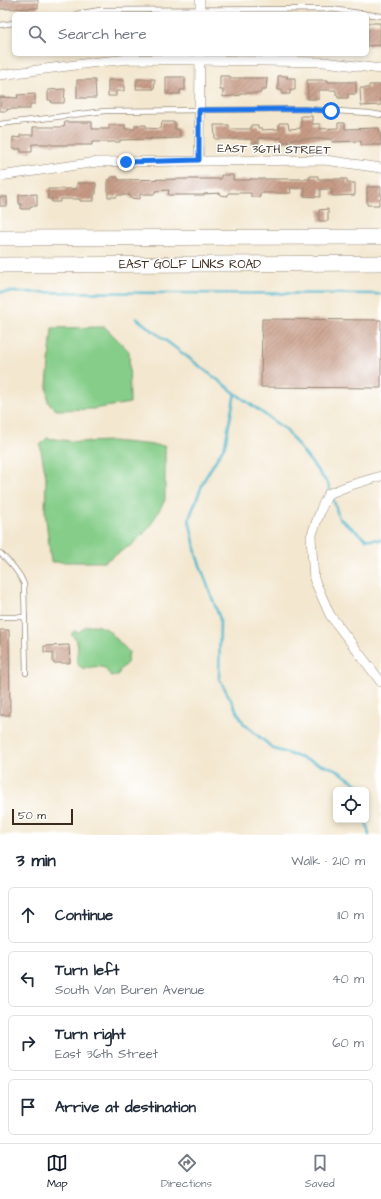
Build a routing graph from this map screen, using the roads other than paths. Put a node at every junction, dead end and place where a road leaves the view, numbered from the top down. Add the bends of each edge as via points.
1 (200, 0) edge
2 (88, 12) edge
3 (200, 12) edge
4 (352, 12) edge
5 (369, 14) edge
6 (381, 16) edge
7 (12, 23) edge
8 (0, 25) edge
9 (200, 57) edge
10 (381, 69) edge
11 (0, 75) edge
12 (199, 110) junction
13 (381, 116) edge
14 (0, 124) edge
15 (199, 160) junction
16 (381, 168) edge
17 (0, 176) edge
18 (381, 237) edge
19 (0, 238) edge
20 (381, 263) edge
21 (0, 265) edge
22 (381, 476) edge
23 (0, 553) edge
24 (0, 617) edge
25 (25, 617) junction
26 (378, 670) edge
27 (26, 673) dead end
28 (381, 682) edge

1 - 3 street
2 - 3 lane
3 - 4 lane via 331,9
5 - 6 lane
7 - 8 lane
9 - 10 street via 324,62
9 - 11 street via 131,59
9 - 12 street
12 - 13 lane via 305,109
12 - 14 lane via 105,111
12 - 15 street
15 - 16 street, EAST 36TH STREET via 325,160
15 - 17 street, EAST 36TH STREET via 97,162
18 - 19 main road
20 - 21 main road, EAST GOLF LINKS ROAD
22 - 26 street via 328,494 311,537 314,579 330,615
23 - 25 lane via 21,576 24,584
24 - 25 lane
25 - 27 lane
26 - 28 street

